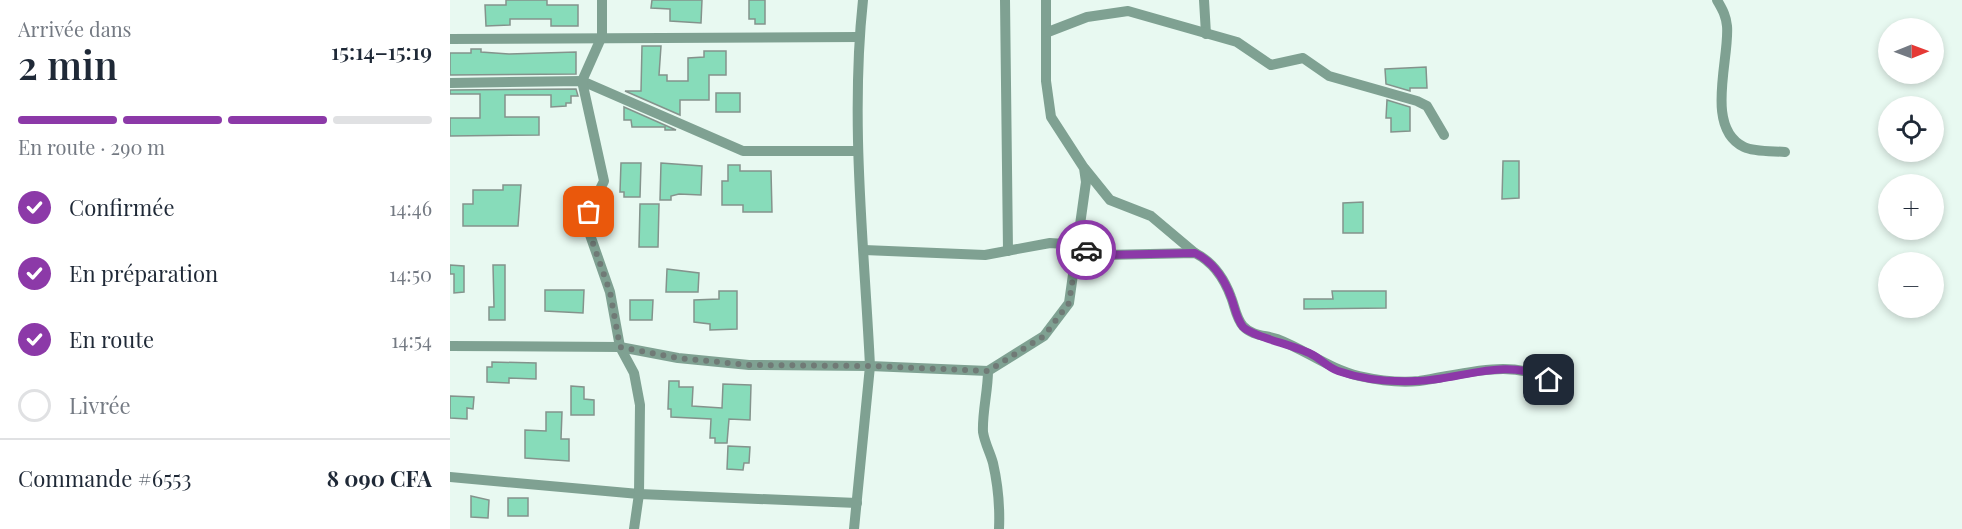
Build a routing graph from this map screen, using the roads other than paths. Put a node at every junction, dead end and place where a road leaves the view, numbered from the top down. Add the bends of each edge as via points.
1 (602, 0) edge
2 (863, 0) edge
3 (1005, 0) edge
4 (1046, 0) edge
5 (1204, 0) edge
6 (1717, 0) edge
7 (1048, 32) junction
8 (1206, 34) junction
9 (602, 36) junction
10 (859, 37) junction
11 (450, 39) edge
12 (582, 81) junction
13 (450, 83) edge
14 (1444, 135) dead end
15 (858, 151) junction
16 (1785, 152) dead end
17 (1084, 168) junction
18 (1078, 245) junction
19 (864, 250) junction
20 (1008, 251) junction
21 (1195, 253) junction
22 (450, 346) edge
23 (620, 347) junction
24 (870, 366) junction
25 (988, 371) junction
26 (1556, 385) dead end
27 (450, 477) edge
28 (639, 494) junction
29 (857, 503) junction
30 (634, 529) edge
31 (854, 529) edge
32 (999, 529) edge

1 - 9 street
2 - 10 street
3 - 20 street
4 - 7 street
5 - 8 street
6 - 16 street via 1727,28 1721,92 1730,137 1745,148
7 - 8 street via 1087,17 1128,11
7 - 17 street via 1046,81 1051,117
8 - 14 street via 1237,42 1271,64 1303,58 1329,76 1417,100 1427,106
9 - 10 street
9 - 11 street
9 - 12 street
10 - 15 street
12 - 13 street
12 - 15 street via 743,151
12 - 23 street via 604,181 589,212 589,232 610,292
15 - 19 street
17 - 18 street via 1086,182
17 - 21 street via 1110,200 1151,216
18 - 20 street via 1036,244
18 - 21 street via 1090,253 1105,255
18 - 25 street via 1069,303 1044,336
19 - 20 street via 984,255
19 - 24 street
21 - 26 street via 1215,267 1238,320 1251,333 1312,354 1335,370 1363,377 1416,381 1492,369 1539,374
22 - 23 street
23 - 24 street via 749,365
23 - 28 street via 634,373 640,405
24 - 25 street
24 - 29 street
25 - 32 street via 983,429 1000,506
27 - 28 street
28 - 29 street
28 - 30 street
29 - 31 street

